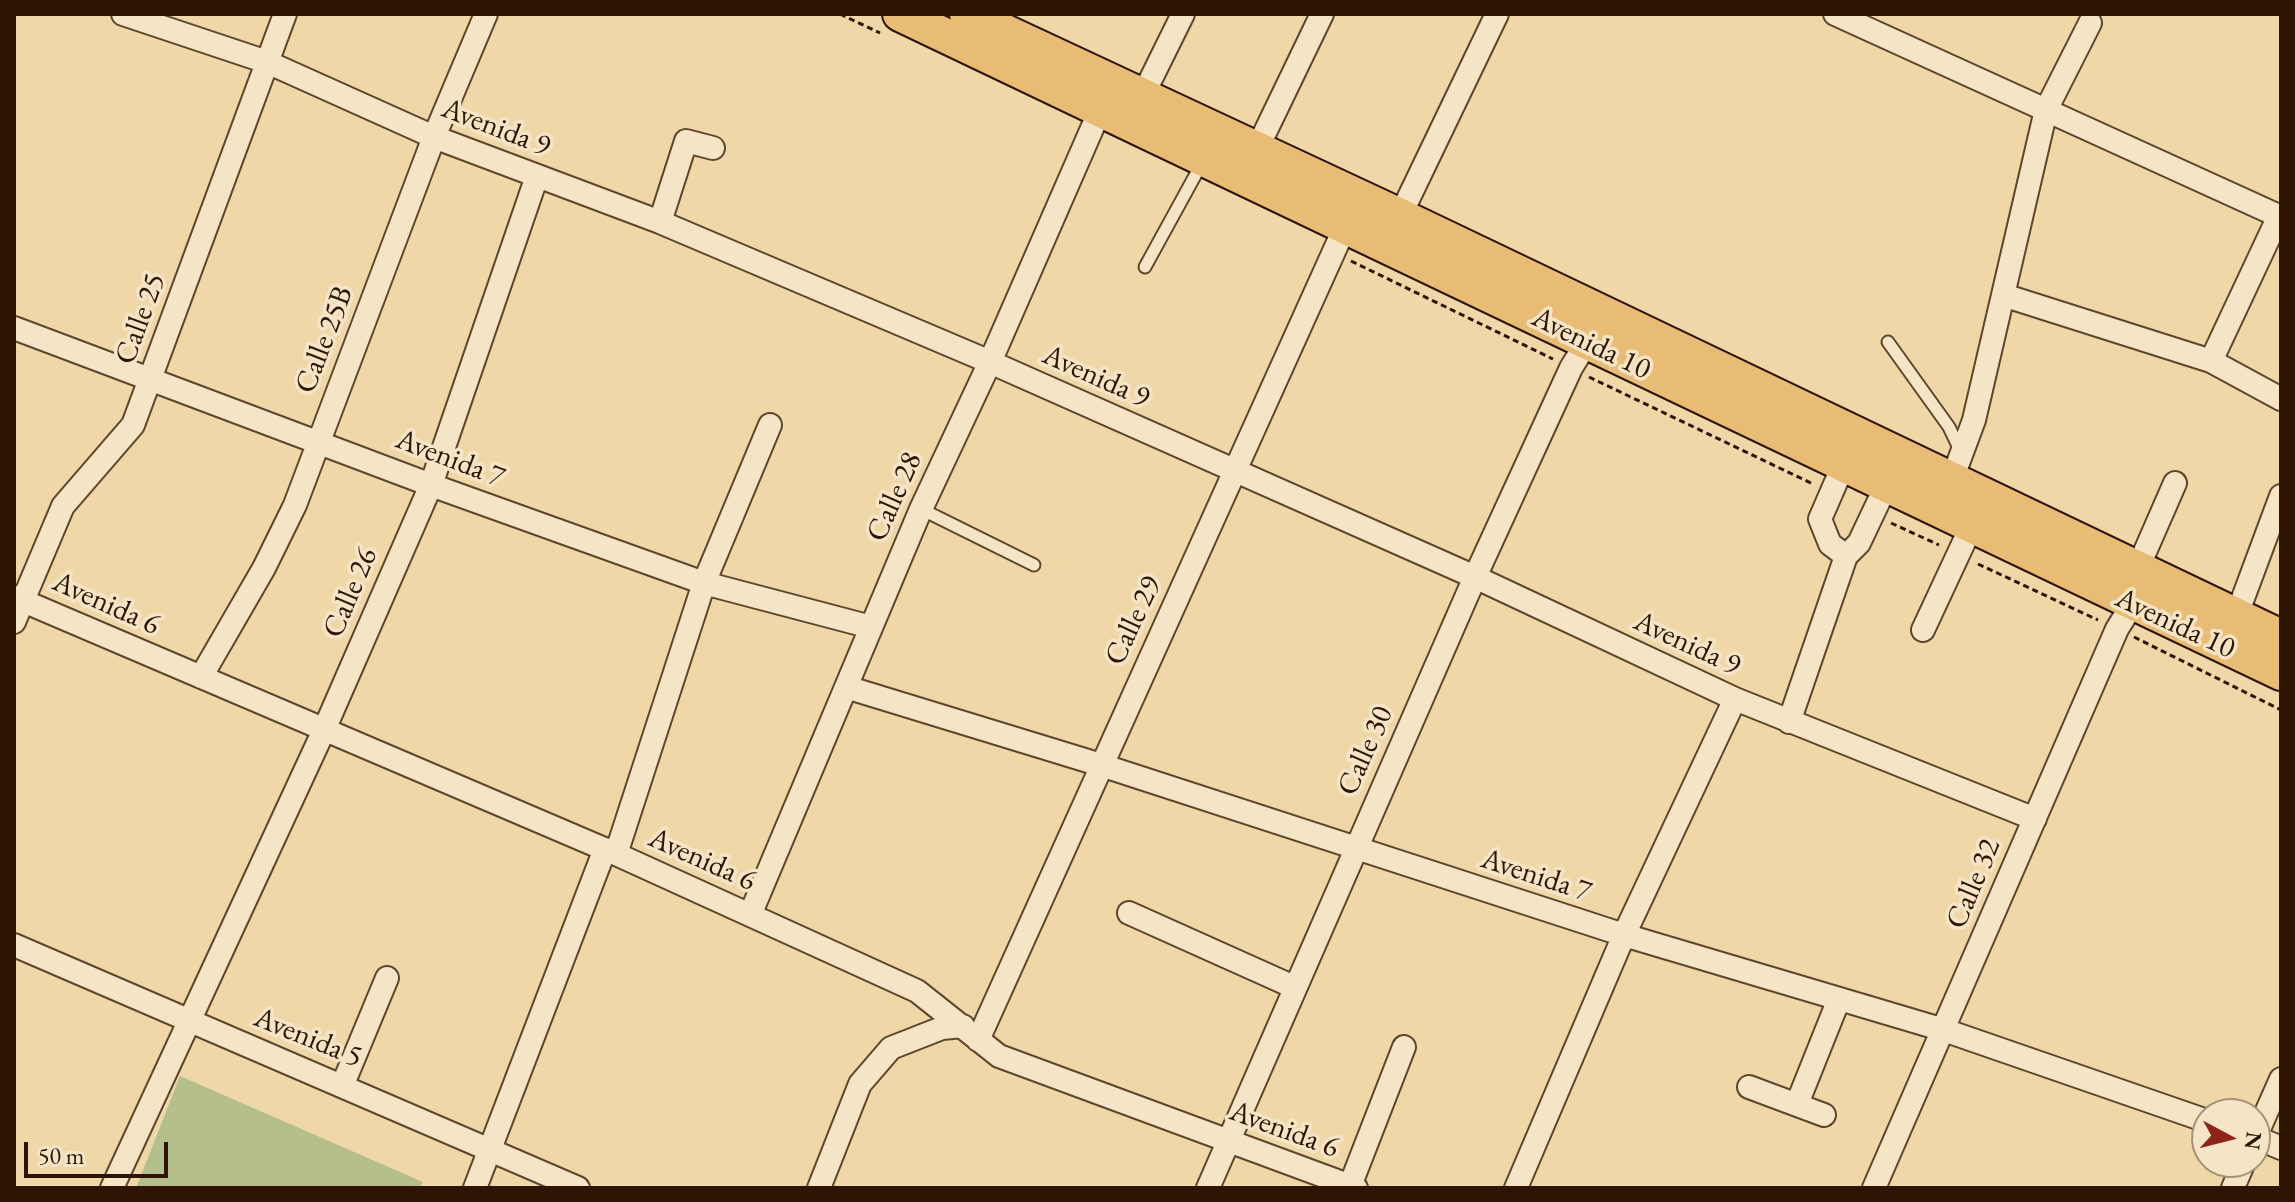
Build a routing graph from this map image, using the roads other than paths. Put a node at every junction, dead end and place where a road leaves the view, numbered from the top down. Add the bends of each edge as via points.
1 (123, 14) edge
2 (285, 14) edge
3 (486, 14) edge
4 (900, 14) edge
5 (967, 14) edge
6 (1183, 14) edge
7 (1322, 14) edge
8 (1497, 14) edge
9 (1835, 14) edge
10 (2090, 23) dead end
11 (267, 62) junction
12 (1143, 95) junction
13 (1101, 108) junction
14 (2046, 110) junction
15 (434, 137) junction
16 (713, 148) dead end
17 (1257, 149) junction
18 (1204, 159) junction
19 (537, 176) junction
20 (1400, 216) junction
21 (2280, 216) edge
22 (660, 222) junction
23 (1345, 227) junction
24 (1145, 267) dead end
25 (2003, 295) junction
26 (14, 328) edge
27 (1587, 342) junction
28 (1888, 342) dead end
29 (2211, 361) junction
30 (990, 362) junction
31 (150, 380) junction
32 (2281, 399) edge
33 (770, 425) dead end
34 (319, 440) junction
35 (1843, 466) junction
36 (1956, 467) junction
37 (1236, 472) junction
38 (2175, 483) dead end
39 (431, 485) junction
40 (1886, 486) junction
41 (2281, 496) edge
42 (921, 509) junction
43 (1971, 527) junction
44 (1846, 556) junction
45 (1034, 565) dead end
46 (2137, 570) junction
47 (1475, 577) junction
48 (704, 583) junction
49 (19, 599) edge
50 (2132, 605) junction
51 (2236, 617) junction
52 (14, 622) edge
53 (871, 627) junction
54 (1923, 630) dead end
55 (2281, 637) edge
56 (2281, 673) edge
57 (201, 677) junction
58 (846, 687) junction
59 (1735, 699) junction
60 (1789, 722) junction
61 (324, 730) junction
62 (1101, 765) junction
63 (2035, 819) junction
64 (1355, 850) junction
65 (610, 852) junction
66 (1129, 913) dead end
67 (750, 915) junction
68 (1624, 935) junction
69 (14, 945) edge
70 (387, 978) dead end
71 (1294, 987) junction
72 (1839, 999) junction
73 (187, 1021) junction
74 (1944, 1030) junction
75 (970, 1033) junction
76 (1404, 1047) dead end
77 (2281, 1079) edge
78 (343, 1084) junction
79 (1749, 1087) dead end
80 (2271, 1102) edge
81 (1797, 1104) junction
82 (1824, 1115) dead end
83 (2191, 1115) edge
84 (1228, 1143) junction
85 (492, 1151) junction
86 (1353, 1187) edge
87 (112, 1188) edge
88 (475, 1188) edge
89 (578, 1188) edge
90 (819, 1188) edge
91 (1208, 1188) edge
92 (1516, 1188) edge
93 (1874, 1188) edge

1 - 11 street, Avenida 9
2 - 11 street, Calle 25
3 - 15 street, Calle 25B
4 - 13 main road, Avenida 10
5 - 12 main road, Avenida 10
6 - 12 street
7 - 17 street
8 - 20 street
9 - 14 street
10 - 14 street
11 - 15 street, Avenida 9
11 - 31 street, Calle 25
12 - 17 main road, Avenida 10
13 - 18 main road, Avenida 10
13 - 30 street, Calle 28
14 - 21 street
14 - 25 street
15 - 19 street, Avenida 9
15 - 34 street, Calle 25B
16 - 22 street via 686,141
17 - 20 main road, Avenida 10
18 - 23 main road, Avenida 10
18 - 24 lane
19 - 22 street, Avenida 9
19 - 39 street, Calle 26
20 - 36 main road, Avenida 10
21 - 29 street
22 - 30 street, Avenida 9
23 - 27 main road, Avenida 10
23 - 37 street, Calle 29
25 - 29 street
25 - 36 street via 1974,420
26 - 31 street, Avenida 7
27 - 35 main road, Avenida 10
27 - 47 street, Calle 30
28 - 36 lane via 1949,427
29 - 32 street
30 - 37 street, Avenida 9
30 - 42 street, Calle 28
31 - 34 street, Avenida 7
31 - 49 street, Calle 25 via 133,425 63,506
33 - 48 street
34 - 39 street, Avenida 7
34 - 57 street, Calle 25B via 264,568
35 - 40 main road, Avenida 10
35 - 44 street via 1820,519 1830,544
36 - 46 main road, Avenida 10
37 - 47 street, Avenida 9
37 - 62 street, Calle 29
38 - 46 street
39 - 48 street, Avenida 7
39 - 61 street, Calle 26
40 - 43 main road, Avenida 10
40 - 44 street via 1859,543
41 - 51 street
42 - 45 lane
42 - 53 street, Calle 28
43 - 50 main road, Avenida 10
43 - 54 street
44 - 60 street
46 - 51 main road, Avenida 10
47 - 59 street, Avenida 9
47 - 64 street, Calle 30
48 - 53 street, Avenida 7
48 - 65 street
49 - 52 street, Calle 25
49 - 57 street, Avenida 6
50 - 56 main road, Avenida 10
50 - 63 street, Calle 32
51 - 55 main road, Avenida 10
53 - 58 street, Calle 28
57 - 61 street, Avenida 6
58 - 62 street, Avenida 7
58 - 67 street, Calle 28
59 - 60 street, Avenida 9
59 - 68 street
60 - 63 street, Avenida 9
61 - 65 street, Avenida 6
61 - 73 street, Calle 26
62 - 64 street, Avenida 7
62 - 75 street, Calle 29
63 - 74 street, Calle 32
64 - 68 street, Avenida 7
64 - 71 street, Calle 30
65 - 67 street, Avenida 6
65 - 85 street
66 - 71 street
67 - 75 street, Avenida 6 via 917,991
68 - 72 street, Avenida 7
68 - 92 street
69 - 73 street, Avenida 5
70 - 78 street
71 - 84 street, Calle 30
72 - 74 street, Avenida 7
72 - 81 street
73 - 78 street, Avenida 5
73 - 87 street, Calle 26
74 - 83 street, Avenida 7
74 - 93 street, Calle 32
75 - 84 street, Avenida 6 via 999,1056
75 - 90 street via 918,1035 891,1048 860,1084
76 - 86 street
77 - 80 street
78 - 85 street, Avenida 5
79 - 81 street
81 - 82 street
84 - 86 street, Avenida 6
84 - 91 street, Calle 30
85 - 88 street
85 - 89 street, Avenida 5

